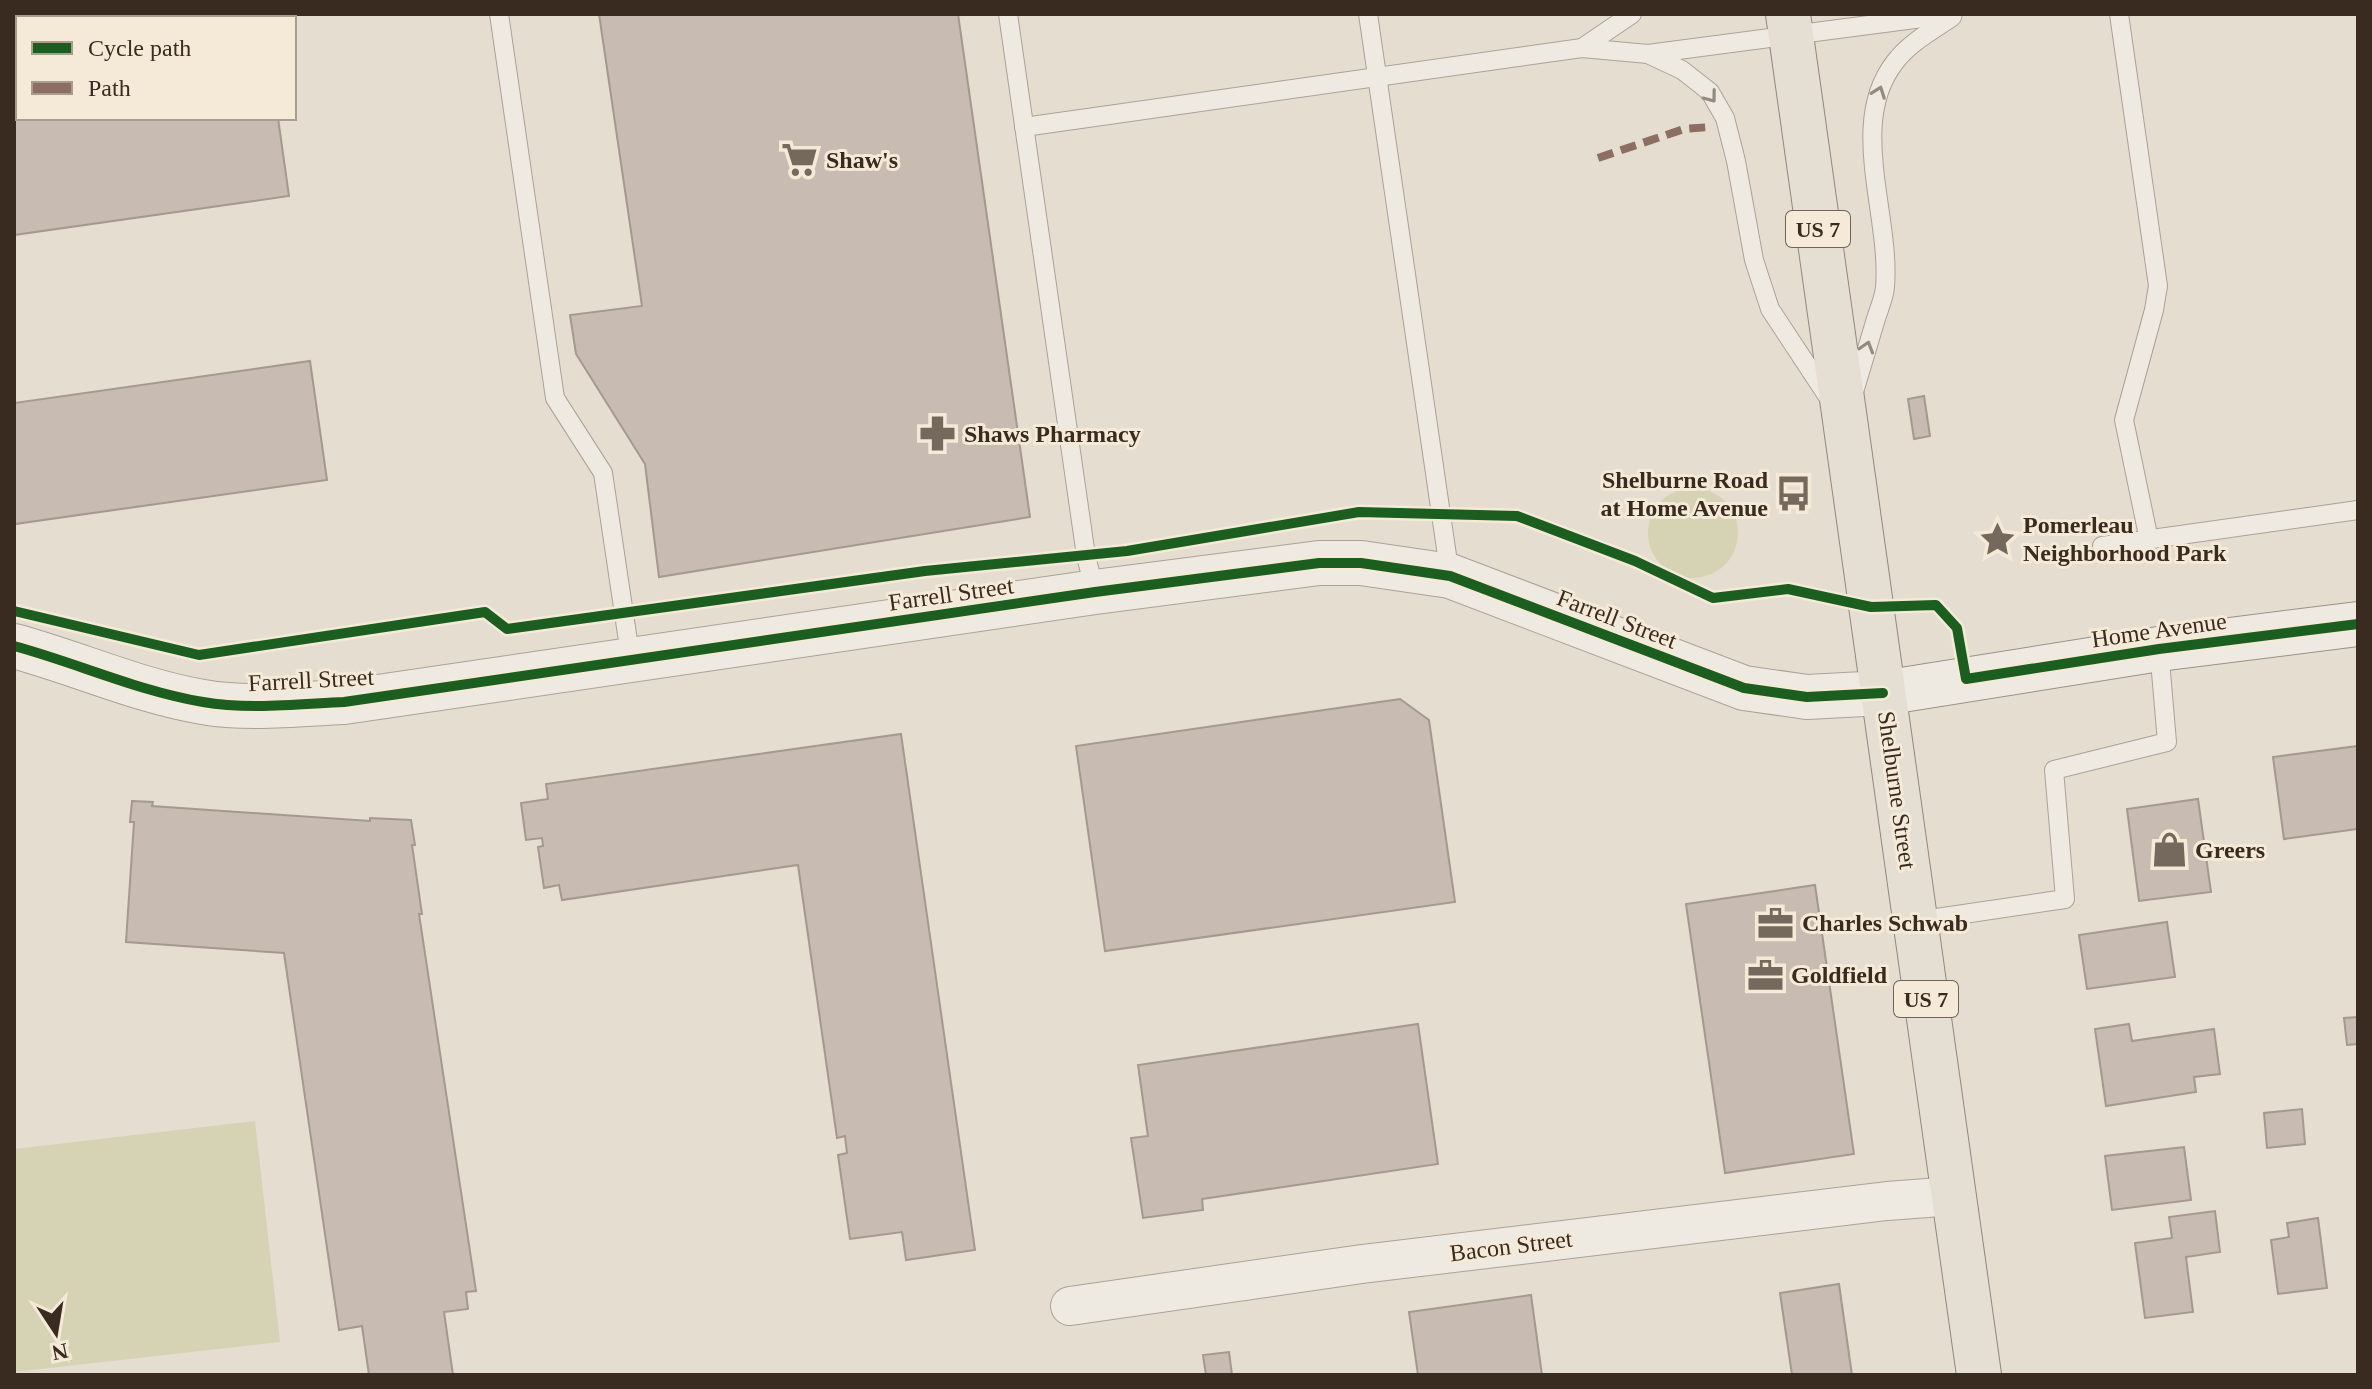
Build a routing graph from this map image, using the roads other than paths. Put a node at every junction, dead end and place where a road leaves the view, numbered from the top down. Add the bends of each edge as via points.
1 (499, 14) edge
2 (1008, 14) edge
3 (1368, 14) edge
4 (1632, 14) edge
5 (1955, 14) edge
6 (2119, 14) edge
7 (1790, 25) edge
8 (1582, 48) junction
9 (1648, 54) junction
10 (1378, 78) junction
11 (1024, 127) junction
12 (1845, 422) junction
13 (2358, 510) edge
14 (2149, 540) junction
15 (2102, 546) dead end
16 (1450, 576) junction
17 (1095, 592) junction
18 (2358, 624) edge
19 (14, 646) edge
20 (2159, 649) junction
21 (631, 661) junction
22 (1883, 693) junction
23 (1916, 921) junction
24 (1954, 1196) junction
25 (1070, 1306) dead end
26 (1979, 1375) edge

1 - 21 lane via 555,398 603,473
2 - 11 lane
3 - 10 lane
4 - 8 lane
5 - 7 lane
12 -> 5 lane via 1885,289 1872,117 1879,87 1895,60
6 - 14 lane via 2158,286 2124,420
7 - 9 lane
7 - 12 main road, Shelburne Street / US 7
8 - 9 lane
8 - 10 lane
9 -> 12 lane via 1682,70 1710,92 1725,118 1754,260 1770,309
10 - 11 lane
10 - 16 lane
11 - 17 lane
12 - 22 main road, Shelburne Street / US 7
13 - 14 lane
14 - 15 lane
16 - 17 street, Farrell Street via 1361,563 1319,563
16 - 22 street, Farrell Street via 1744,688 1807,697
17 - 21 street, Farrell Street
18 - 20 street, Home Avenue
19 - 21 street, Farrell Street via 205,703 275,705 344,702
20 - 22 street, Home Avenue
20 - 23 lane via 2167,742 2054,770 2065,899
22 - 23 main road, Shelburne Street / US 7
23 - 24 main road, Shelburne Street / US 7
24 - 25 street, Bacon Street via 1362,1264
24 - 26 main road, Shelburne Street / US 7

